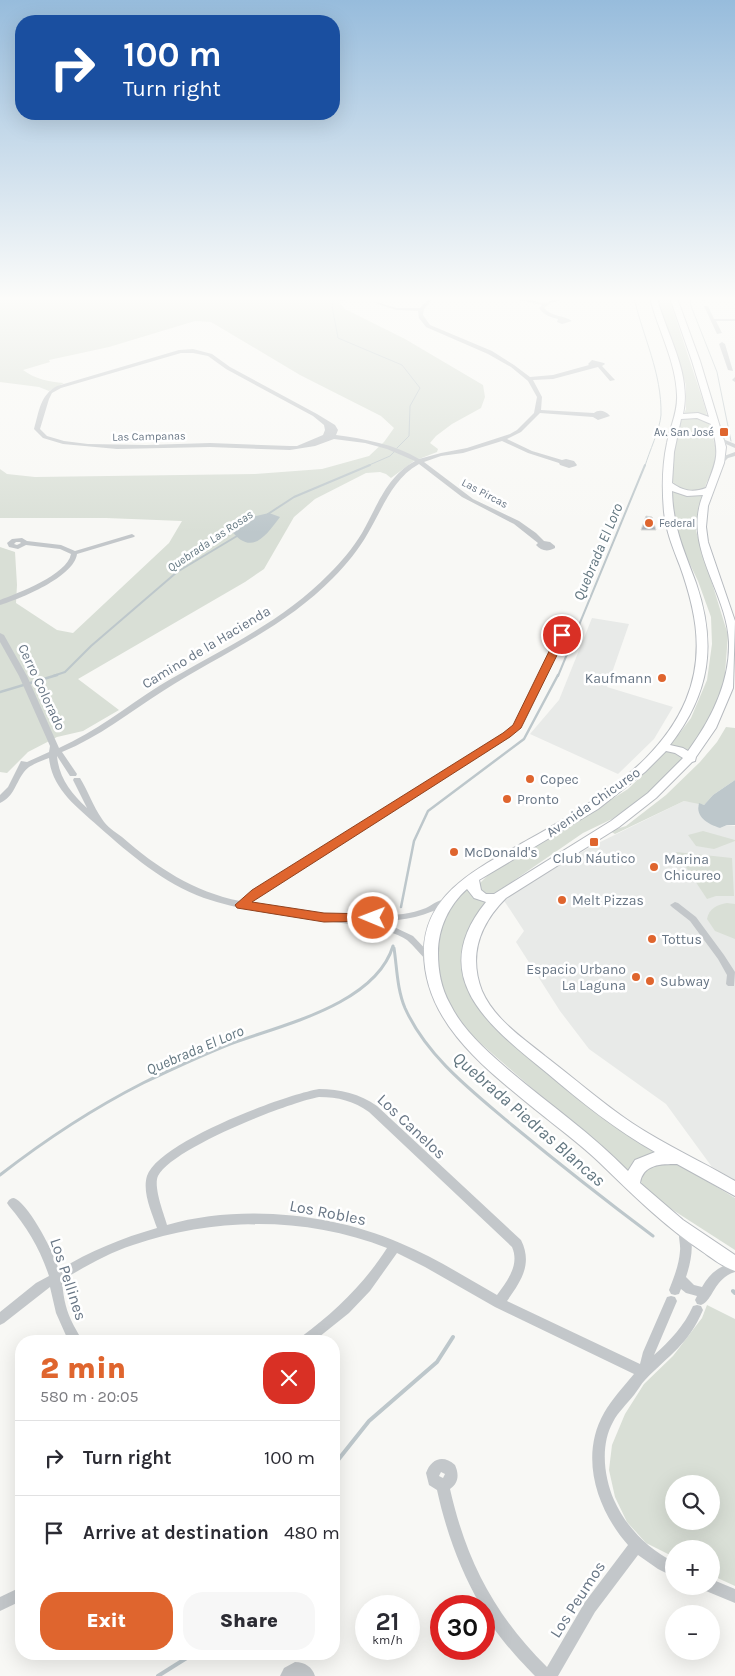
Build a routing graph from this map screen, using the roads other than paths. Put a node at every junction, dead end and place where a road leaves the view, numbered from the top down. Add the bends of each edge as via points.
1 (94, 376) edge
2 (243, 376) edge
3 (526, 376) edge
4 (552, 376) edge
5 (608, 376) edge
6 (679, 376) edge
7 (699, 376) edge
8 (86, 378) joint
9 (530, 379) junction
10 (612, 380) dead end
11 (46, 399) joint
12 (538, 411) junction
13 (595, 415) dead end
14 (678, 417) junction
15 (319, 418) junction
16 (715, 423) junction
17 (326, 436) junction
18 (333, 436) junction
19 (502, 439) junction
20 (720, 440) junction
21 (735, 446) edge
22 (299, 447) junction
23 (466, 450) joint
24 (735, 454) edge
25 (422, 462) junction
26 (562, 462) dead end
27 (720, 463) junction
28 (668, 485) junction
29 (708, 490) junction
30 (132, 536) dead end
31 (25, 543) dead end
32 (542, 543) dead end
33 (74, 553) junction
34 (0, 603) edge
35 (570, 619) dead end
36 (1, 638) edge
37 (662, 747) junction
38 (54, 751) junction
39 (691, 759) junction
40 (76, 780) junction
41 (67, 790) junction
42 (0, 800) edge
43 (99, 822) junction
44 (472, 878) junction
45 (497, 898) junction
46 (448, 901) junction
47 (241, 905) junction
48 (675, 905) dead end
49 (324, 918) junction
50 (431, 960) junction
51 (731, 984) dead end
52 (679, 1158) junction
53 (632, 1185) junction
54 (735, 1189) edge
55 (13, 1203) dead end
56 (162, 1229) junction
57 (684, 1230) junction
58 (396, 1246) junction
59 (735, 1266) edge
60 (55, 1277) junction
61 (675, 1290) junction
62 (701, 1301) junction
63 (500, 1302) junction
64 (0, 1319) edge
65 (73, 1335) edge
66 (313, 1335) edge
67 (644, 1372) junction
68 (442, 1484) dead end
69 (636, 1544) junction
70 (665, 1565) edge
71 (720, 1590) edge
72 (735, 1596) edge
73 (15, 1597) edge
74 (0, 1604) edge
75 (287, 1676) edge
76 (308, 1676) edge
77 (545, 1676) edge
78 (550, 1676) edge

1 - 8 street, Las Campanas
2 - 15 street, Las Campanas
3 - 9 street
4 - 9 street
5 - 10 street
6 - 14 main road, Avenida Chicureo via 682,402
7 - 16 main road, Avenida Chicureo
8 - 11 street, Las Campanas
9 - 12 street via 538,394
11 - 22 street, Las Campanas via 36,429 43,437 52,440 128,447
12 - 13 street
12 - 19 street, Camino de la Hacienda via 529,423
14 - 16 main road via 698,415
14 - 28 main road, Avenida Chicureo via 669,453
15 - 17 street via 326,424
15 - 18 street, Las Campanas via 333,426
16 - 20 main road, Avenida Chicureo
17 - 18 street, Las Campanas
17 - 22 street, Las Campanas
18 - 22 street, Las Campanas via 311,446
18 - 25 street, Las Campanas via 377,444
19 - 23 street, Camino de la Hacienda
19 - 26 street
20 - 21 street
20 - 27 main road, Avenida Chicureo
23 - 25 street, Camino de la Hacienda
24 - 27 street
25 - 32 street, Las Pircas via 455,490 524,526
25 - 38 street, Camino de la Hacienda via 393,483 352,552 301,604 253,638 160,690 78,742
27 - 29 main road, Avenida Chicureo
28 - 29 main road via 686,493
28 - 37 main road, Avenida Chicureo via 671,526 699,606 704,650 688,709
29 - 39 main road, Avenida Chicureo via 701,519 703,542 732,630 734,654 731,680 723,705
30 - 33 street
31 - 33 street via 61,547
33 - 34 street via 72,560 58,574
35 - 47 street via 517,726
36 - 38 street, Cerro Colorado via 47,728
37 - 39 main road via 679,750
37 - 44 main road, Avenida Chicureo via 625,782 578,815
38 - 40 street, Cerro Colorado
38 - 41 street, Cerro Colorado via 52,766
38 - 42 street, Camino de la Hacienda via 21,769 12,788
39 - 45 main road, Avenida Chicureo via 656,795 620,822
40 - 41 street
40 - 43 street, Cerro Colorado
41 - 43 street, Cerro Colorado
43 - 47 street, Cerro Colorado via 146,862 184,886
44 - 45 main road via 476,894
44 - 46 main road, Avenida Chicureo
45 - 52 main road, Avenida Chicureo via 478,921 469,949 471,980 484,1007 515,1038 598,1107
46 - 49 street, Cerro Colorado via 403,919
46 - 50 main road, Avenida Chicureo via 436,923
47 - 49 street, Cerro Colorado
48 - 51 street via 693,919 720,957 732,975
49 - 50 street, Cerro Colorado via 396,930 410,938
50 - 53 main road, Avenida Chicureo via 438,997 468,1041
52 - 53 main road via 645,1161 635,1172
52 - 54 main road, Avenida Chicureo
53 - 57 main road, Avenida Chicureo
55 - 60 street, Los Pellines via 39,1238
56 - 58 street, Los Robles via 219,1220 274,1219 330,1226
56 - 60 street, Los Robles via 102,1252
56 - 63 street, Los Canelos via 151,1182 154,1172 165,1160 215,1132 274,1106 312,1094 344,1095 373,1109 517,1244 521,1254 519,1269
57 - 59 main road, Avenida Chicureo
57 - 61 street via 687,1241
58 - 63 street, Los Robles
58 - 66 street via 354,1302
59 - 62 street via 721,1272
60 - 64 street, Los Robles
60 - 65 street, Los Pellines via 60,1307
61 - 62 street via 690,1289
61 - 67 street
62 - 67 street via 688,1327 660,1360
63 - 67 street, Los Robles
67 - 69 street via 606,1420 600,1450 605,1495 617,1520
68 - 77 street via 463,1559 480,1593 505,1632
69 - 70 street
69 - 78 street, Los Peumos via 590,1607
71 - 72 street
73 - 74 street
75 - 76 street via 297,1669

